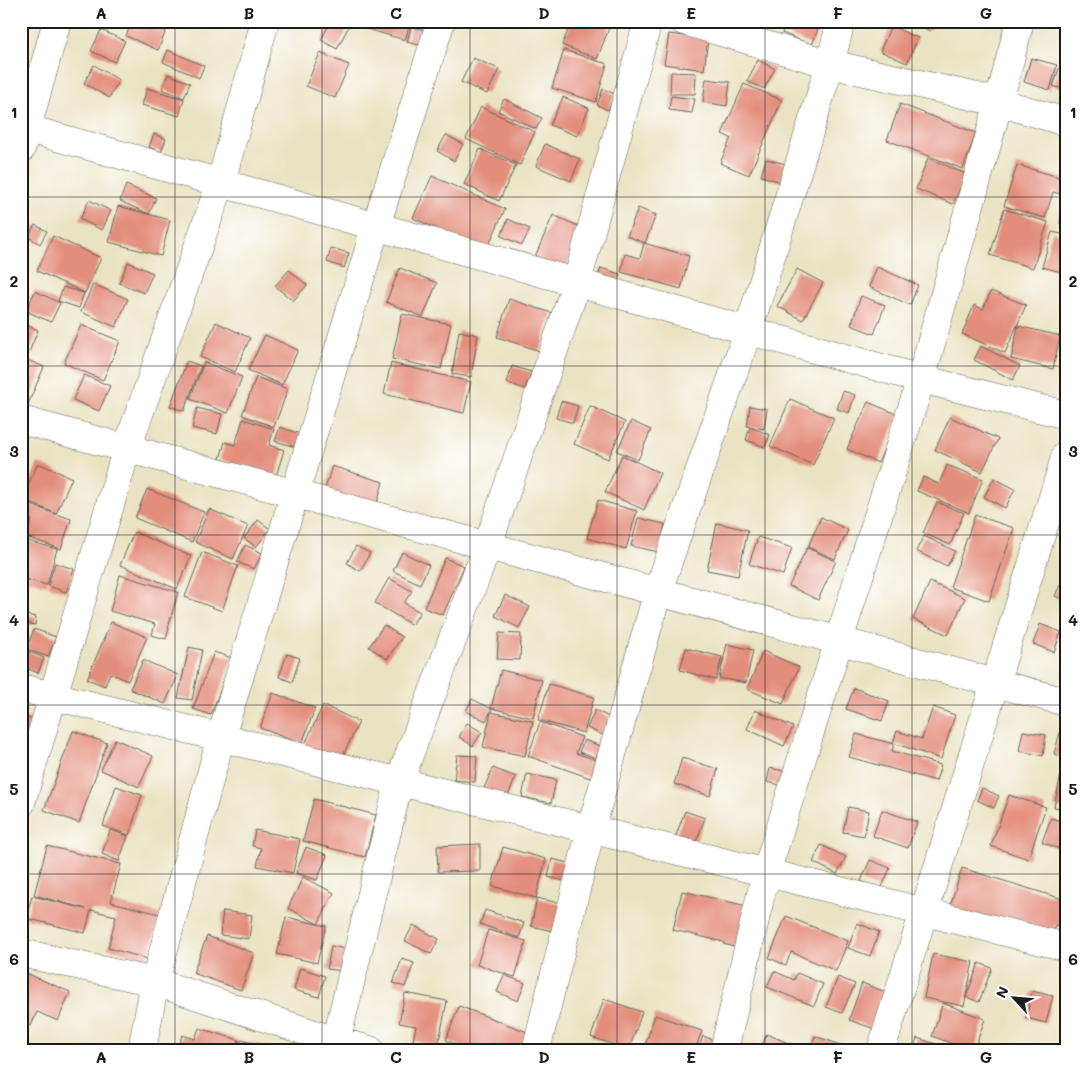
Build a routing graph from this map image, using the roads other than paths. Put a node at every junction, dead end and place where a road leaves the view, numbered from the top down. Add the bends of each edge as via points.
1 (57, 21) edge
2 (266, 21) edge
3 (441, 21) edge
4 (648, 21) edge
5 (684, 21) edge
6 (840, 21) edge
7 (1020, 21) edge
8 (830, 64) junction
9 (999, 102) junction
10 (1066, 122) edge
11 (23, 135) edge
12 (220, 182) junction
13 (376, 226) junction
14 (577, 282) junction
15 (748, 330) junction
16 (921, 379) junction
17 (1066, 415) edge
18 (21, 420) edge
19 (127, 448) junction
20 (1066, 455) edge
21 (295, 494) junction
22 (488, 546) junction
23 (658, 591) junction
24 (839, 640) junction
25 (995, 683) junction
26 (21, 688) edge
27 (53, 696) junction
28 (1066, 702) edge
29 (221, 737) junction
30 (399, 782) junction
31 (21, 802) edge
32 (590, 829) junction
33 (766, 873) junction
34 (924, 913) junction
35 (1066, 947) edge
36 (21, 953) edge
37 (156, 982) junction
38 (335, 1046) edge
39 (142, 1050) edge
40 (370, 1050) edge
41 (536, 1050) edge
42 (724, 1050) edge
43 (881, 1050) edge

1 - 11 street
2 - 12 street
3 - 13 street
4 - 14 street
5 - 8 street
6 - 8 street
7 - 9 street
8 - 9 street
8 - 15 street
9 - 10 street
9 - 16 street
11 - 12 street
12 - 13 street
12 - 19 street
13 - 14 street
13 - 21 street
14 - 15 street
14 - 22 street
15 - 16 street
15 - 23 street
16 - 17 street
16 - 24 street
18 - 19 street
19 - 21 street
19 - 27 street
20 - 25 street
21 - 22 street
21 - 29 street
22 - 23 street
22 - 30 street
23 - 24 street
23 - 32 street
24 - 25 street
24 - 33 street
25 - 28 street
25 - 34 street
26 - 27 street
27 - 29 street
27 - 31 street
29 - 30 street
29 - 37 street
30 - 32 street
30 - 38 street
32 - 33 street
32 - 41 street
33 - 34 street
33 - 42 street
34 - 35 street
34 - 43 street
36 - 37 street
37 - 38 street
37 - 39 street
38 - 40 street

